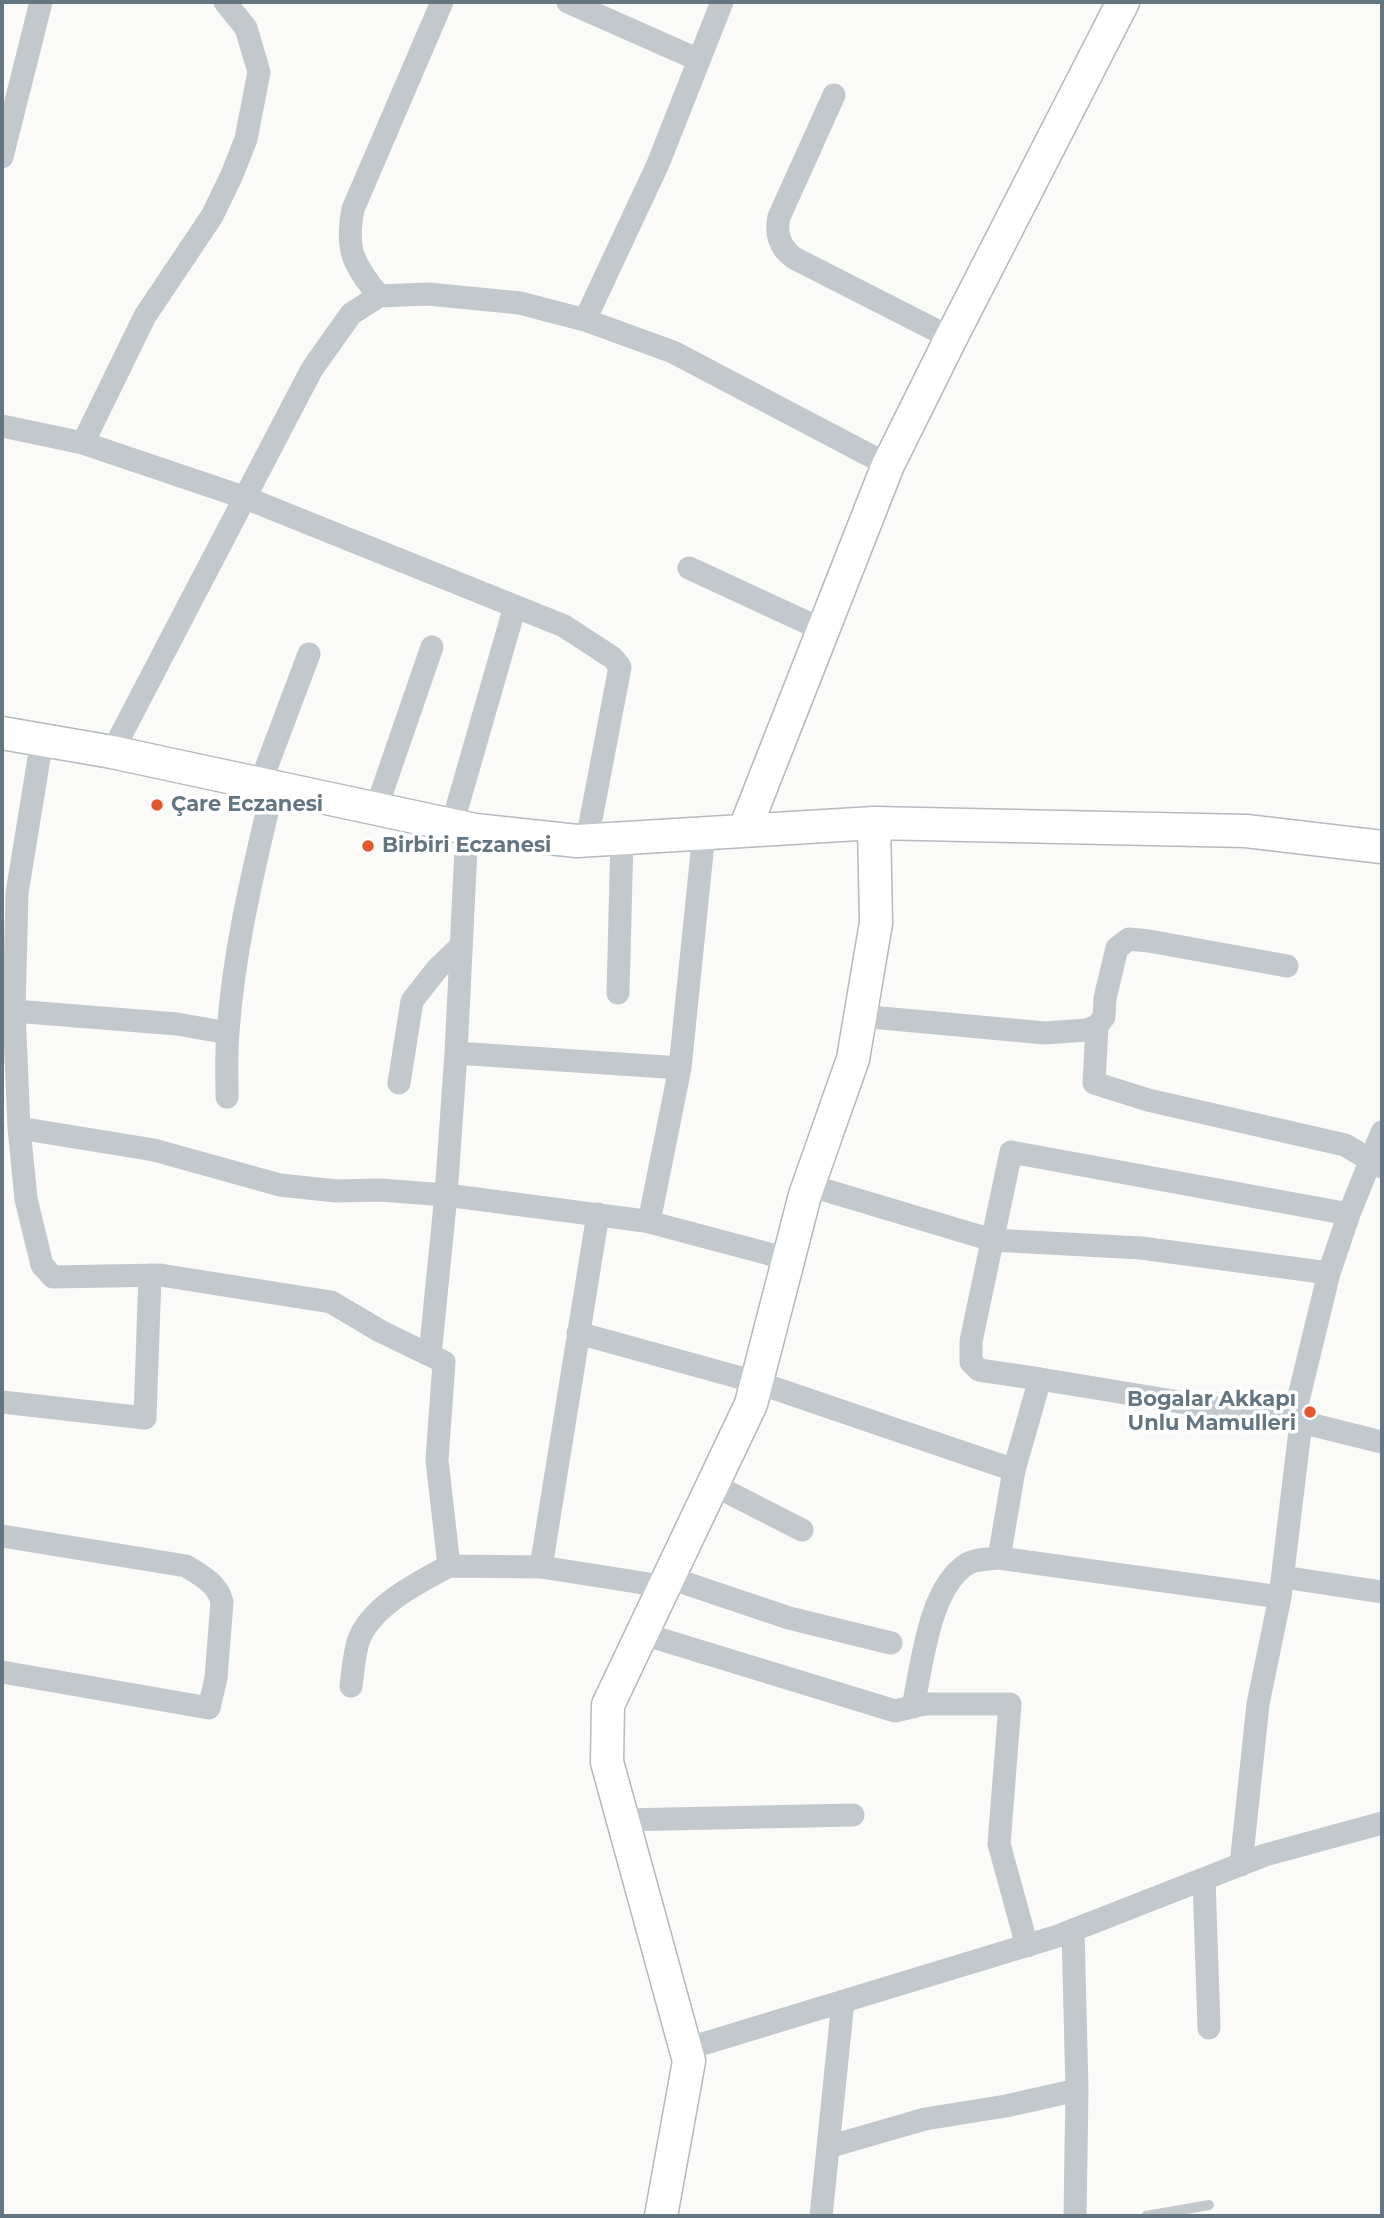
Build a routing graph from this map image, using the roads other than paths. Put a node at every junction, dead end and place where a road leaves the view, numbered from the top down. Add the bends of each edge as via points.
1 (41, 2) edge
2 (225, 2) edge
3 (442, 2) edge
4 (568, 2) edge
5 (722, 2) edge
6 (1123, 2) edge
7 (699, 60) junction
8 (834, 95) dead end
9 (2, 157) edge
10 (380, 296) junction
11 (585, 320) junction
12 (951, 338) junction
13 (2, 426) edge
14 (83, 443) junction
15 (888, 465) junction
16 (246, 498) junction
17 (689, 568) dead end
18 (515, 606) junction
19 (824, 630) junction
20 (432, 647) dead end
21 (309, 654) dead end
22 (2, 733) edge
23 (42, 740) junction
24 (112, 752) junction
25 (266, 785) junction
26 (376, 809) junction
27 (874, 824) junction
28 (459, 826) junction
29 (744, 831) junction
30 (704, 834) junction
31 (622, 838) junction
32 (587, 840) junction
33 (1382, 843) edge
34 (461, 946) junction
35 (1287, 966) dead end
36 (618, 993) dead end
37 (14, 1011) junction
38 (860, 1016) junction
39 (1097, 1026) junction
40 (228, 1033) junction
41 (456, 1053) junction
42 (680, 1068) junction
43 (399, 1083) dead end
44 (227, 1097) dead end
45 (19, 1128) junction
46 (1382, 1132) edge
47 (1377, 1163) edge
48 (808, 1185) junction
49 (446, 1195) junction
50 (598, 1214) junction
51 (1349, 1214) junction
52 (649, 1222) junction
53 (992, 1240) junction
54 (788, 1259) junction
55 (1329, 1273) junction
56 (150, 1275) junction
57 (578, 1333) junction
58 (430, 1355) junction
59 (1040, 1379) junction
60 (756, 1382) junction
61 (2, 1402) edge
62 (1297, 1421) junction
63 (1382, 1441) edge
64 (1014, 1470) junction
65 (712, 1484) junction
66 (802, 1530) dead end
67 (2, 1536) edge
68 (999, 1558) junction
69 (449, 1566) junction
70 (541, 1567) junction
71 (665, 1582) junction
72 (1281, 1587) junction
73 (1382, 1592) edge
74 (640, 1633) junction
75 (891, 1643) dead end
76 (2, 1672) edge
77 (351, 1686) dead end
78 (913, 1707) junction
79 (853, 1815) dead end
80 (623, 1820) junction
81 (1382, 1822) edge
82 (1241, 1865) junction
83 (1204, 1879) junction
84 (1073, 1930) junction
85 (1027, 1945) junction
86 (843, 2001) junction
87 (1209, 2028) dead end
88 (686, 2049) junction
89 (1077, 2090) junction
90 (828, 2147) junction
91 (1209, 2205) dead end
92 (661, 2216) edge
93 (821, 2216) edge
94 (1075, 2216) edge
95 (1146, 2216) edge

1 - 9 street
2 - 14 street via 246,28 259,72 246,139 212,216 145,316
3 - 10 street via 353,209 353,256 358,270
4 - 7 street
5 - 7 street
6 - 12 main road
7 - 11 street via 658,164
8 - 12 street via 779,217 782,247 794,258
10 - 11 street via 428,293 520,303
10 - 16 street via 351,314 312,369
11 - 15 street via 673,352
12 - 15 main road
13 - 14 street
14 - 16 street
15 - 19 main road
16 - 18 street
16 - 24 street
17 - 19 street
18 - 28 street
18 - 32 street via 564,626 620,667
19 - 29 main road
20 - 26 street
21 - 25 street
22 - 23 main road
23 - 24 main road
23 - 37 street via 17,893
24 - 25 main road
25 - 26 main road
25 - 40 street
26 - 28 main road
27 - 29 main road
27 - 33 main road via 1246,831
27 - 38 main road via 876,923
28 - 32 main road
28 - 34 street
29 - 30 main road
30 - 31 main road
30 - 42 street
31 - 32 main road
31 - 36 street
34 - 41 street
34 - 43 street via 412,1001
35 - 39 street via 1129,939 1117,948 1104,1017
37 - 40 street via 177,1024
37 - 45 street
38 - 39 street via 1045,1033
38 - 48 main road via 853,1059
39 - 47 street via 1094,1083 1148,1100 1346,1144
40 - 44 street
41 - 42 street
41 - 49 street
42 - 52 street
45 - 49 street via 154,1150 280,1185
45 - 56 street via 26,1199 46,1272 54,1276
46 - 47 street
47 - 51 street
48 - 53 street
48 - 54 main road
49 - 50 street
49 - 58 street
50 - 52 street
50 - 57 street
51 - 53 street via 1011,1152
51 - 55 street
52 - 54 street
53 - 55 street via 1141,1248
53 - 59 street via 971,1341 971,1362 979,1370
54 - 60 main road
55 - 62 street
56 - 58 street via 331,1302
56 - 61 street via 145,1418
57 - 60 street
57 - 70 street
58 - 69 street via 444,1362 437,1460
59 - 62 street
59 - 64 street
60 - 64 street
60 - 65 main road via 751,1404
62 - 63 street
62 - 72 street
64 - 68 street
65 - 66 street
65 - 71 main road
67 - 76 street via 186,1566 212,1584 222,1602 209,1708
68 - 72 street
68 - 78 street via 969,1563 948,1581 936,1604
69 - 70 street
69 - 77 street via 390,1601 364,1628
70 - 71 street
71 - 74 main road
71 - 75 street
72 - 73 street
72 - 82 street via 1258,1704
74 - 78 street via 895,1711
74 - 80 main road via 608,1705 607,1762
78 - 85 street via 1010,1704 999,1844
79 - 80 street
80 - 88 main road
81 - 82 street
82 - 83 street
83 - 84 street
83 - 87 street
84 - 85 street
84 - 89 street
85 - 86 street
86 - 88 street
86 - 90 street
88 - 92 main road via 689,2060
89 - 90 street via 925,2119
89 - 94 street
90 - 93 street
91 - 95 lane

